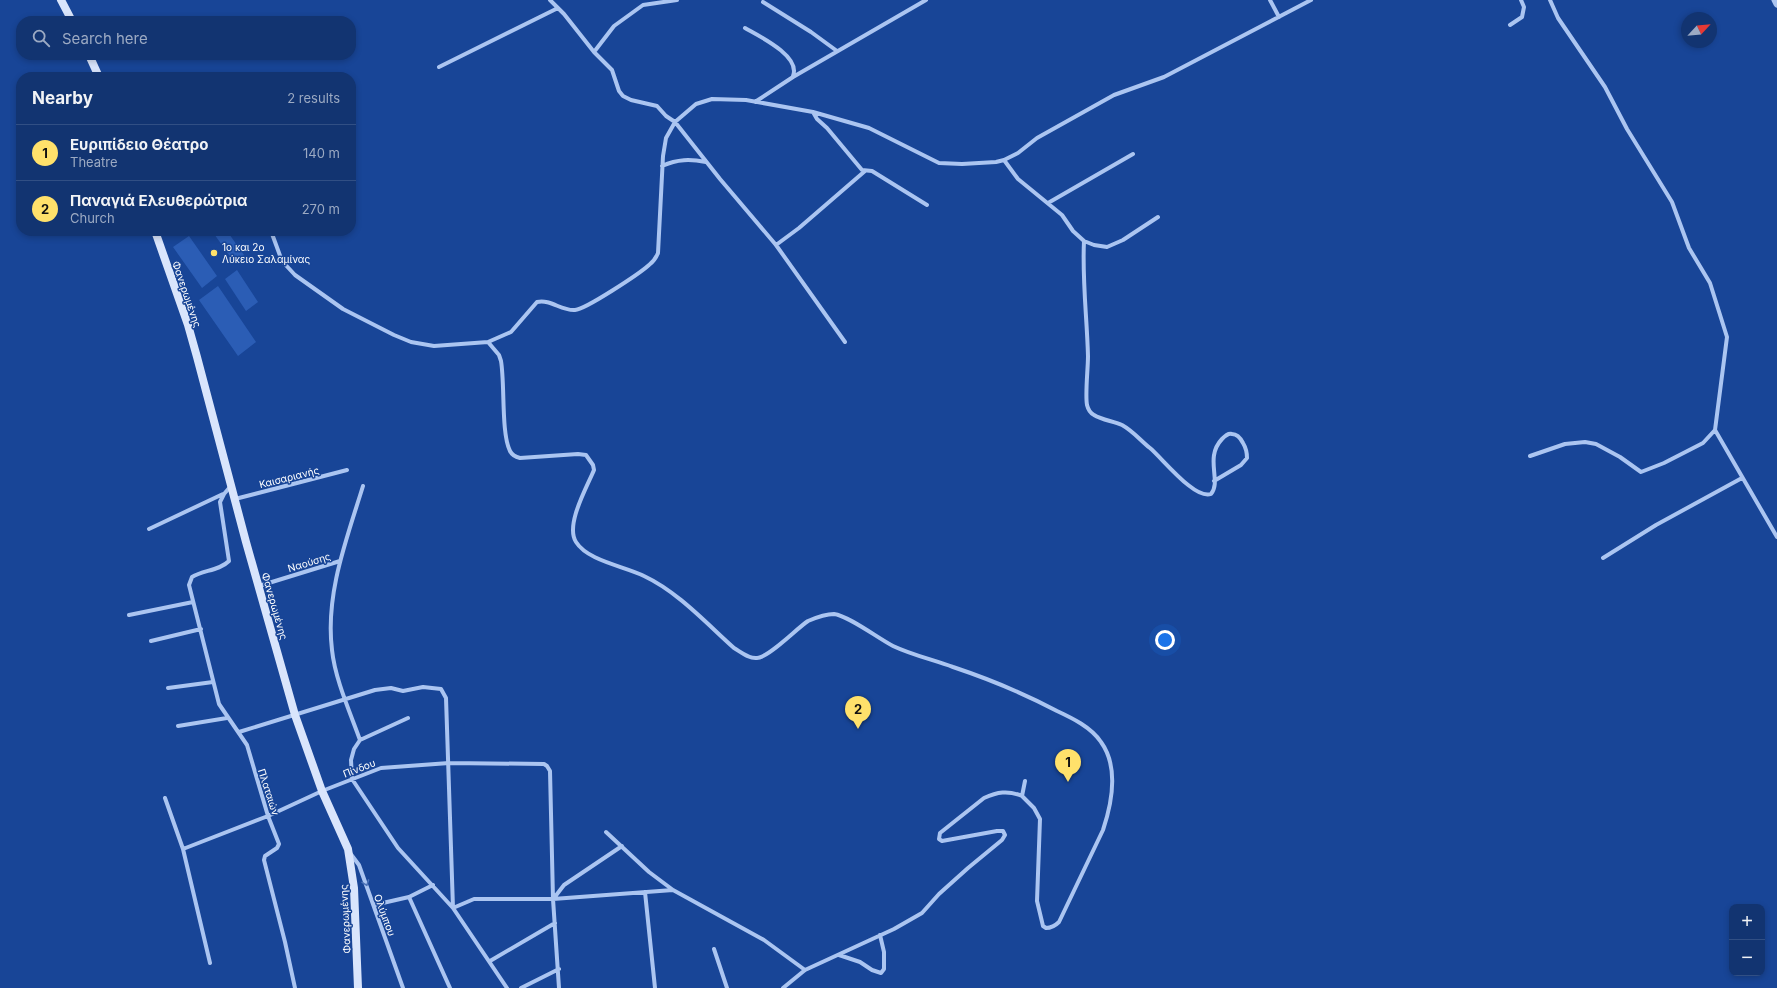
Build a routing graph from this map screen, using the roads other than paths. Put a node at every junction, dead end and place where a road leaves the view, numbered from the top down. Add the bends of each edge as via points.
1 (61, 0) edge
2 (550, 0) edge
3 (677, 0) edge
4 (926, 0) edge
5 (1270, 0) edge
6 (1311, 0) edge
7 (1521, 0) edge
8 (1550, 0) edge
9 (1775, 0) edge
10 (763, 2) dead end
11 (1777, 4) edge
12 (558, 8) junction
13 (69, 16) edge
14 (1279, 17) junction
15 (1510, 25) dead end
16 (745, 28) dead end
17 (837, 51) junction
18 (594, 52) junction
19 (91, 60) edge
20 (439, 67) dead end
21 (97, 72) edge
22 (793, 77) junction
23 (755, 102) junction
24 (813, 112) junction
25 (675, 122) junction
26 (1133, 154) dead end
27 (1004, 160) junction
28 (706, 162) junction
29 (662, 166) junction
30 (864, 171) junction
31 (1048, 203) junction
32 (927, 205) dead end
33 (1158, 217) dead end
34 (157, 236) edge
35 (273, 236) edge
36 (1084, 241) junction
37 (776, 245) junction
38 (488, 342) junction
39 (845, 342) dead end
40 (1715, 430) junction
41 (1530, 456) dead end
42 (347, 470) dead end
43 (1742, 478) junction
44 (1214, 481) junction
45 (231, 486) junction
46 (363, 486) dead end
47 (224, 494) junction
48 (235, 499) junction
49 (149, 529) dead end
50 (1777, 537) edge
51 (1603, 558) dead end
52 (340, 561) junction
53 (259, 586) junction
54 (193, 602) junction
55 (129, 614) dead end
56 (201, 629) junction
57 (152, 641) dead end
58 (213, 682) junction
59 (168, 688) dead end
60 (345, 698) junction
61 (295, 715) junction
62 (227, 718) junction
63 (408, 718) dead end
64 (178, 726) dead end
65 (239, 732) junction
66 (360, 740) junction
67 (449, 763) junction
68 (352, 779) junction
69 (1025, 781) dead end
70 (322, 791) junction
71 (1022, 796) junction
72 (165, 798) dead end
73 (268, 816) junction
74 (606, 832) dead end
75 (622, 846) junction
76 (183, 849) junction
77 (348, 849) junction
78 (432, 885) junction
79 (673, 890) junction
80 (645, 892) junction
81 (409, 897) junction
82 (553, 899) junction
83 (374, 905) junction
84 (453, 908) junction
85 (555, 923) junction
86 (880, 935) junction
87 (714, 949) dead end
88 (839, 955) junction
89 (490, 961) junction
90 (210, 963) dead end
91 (559, 969) junction
92 (805, 970) junction
93 (295, 988) edge
94 (358, 988) edge
95 (404, 988) edge
96 (450, 988) edge
97 (507, 988) edge
98 (521, 988) edge
99 (559, 988) edge
100 (654, 988) edge
101 (727, 988) edge
102 (783, 988) edge

1 - 13 main road
2 - 12 street
3 - 18 street via 643,5 614,26
4 - 17 street
5 - 14 street
6 - 14 street
7 - 15 street via 1524,7 1522,16
8 - 40 street via 1558,18 1605,87 1627,129 1672,202 1689,248 1710,283 1727,337
9 - 11 street
10 - 17 street via 812,32
12 - 18 street
12 - 20 street
14 - 27 street via 1164,77 1114,95 1076,115
16 - 22 street via 782,50 793,66
17 - 22 street
18 - 25 street via 612,70 623,96 657,106
19 - 21 main road
22 - 23 street
23 - 24 street
23 - 25 street via 729,99 696,104
24 - 27 street via 869,128 939,163 962,164
24 - 30 street via 817,120
25 - 28 street
25 - 29 street via 666,138
26 - 31 street
27 - 31 street via 1018,179
28 - 29 street via 681,160
28 - 37 street
29 - 38 street via 658,253 649,265 580,310 566,309 546,301 537,302 511,332
30 - 32 street via 872,171
30 - 37 street
31 - 36 street
33 - 36 street via 1122,240 1107,246
34 - 45 main road, Φανερωμένης via 188,325
35 - 38 street via 282,261 295,275 343,309 394,336 434,346
36 - 44 street via 1087,406 1094,416 1130,430 1182,480 1203,495 1214,491
37 - 39 street
38 - 71 street via 501,361 505,425 511,453 520,458 582,454 586,455 593,465 594,470 574,518 573,532 576,542 593,556 645,576 671,593 734,648 756,659 762,657 808,621 834,614 894,646 1032,698 1074,719 1095,735 1105,747 1110,761 1112,789 1108,816 1059,922 1049,928 1043,926 1037,901 1040,819 1034,808
40 - 41 street via 1703,443 1641,472 1596,444 1586,442 1565,444
40 - 43 street
42 - 48 street, Καισαριανής
43 - 50 street
43 - 51 street via 1656,525
44 - 44 street via 1213,458 1216,447 1226,435 1234,434 1243,442 1247,458 1241,465
45 - 47 street
45 - 48 main road, Φανερωμένης
46 - 52 street
47 - 49 street
47 - 54 street, Πλαταιών via 220,502 229,561 224,566 192,577 189,585
48 - 53 main road, Φανερωμένης
52 - 53 street, Ναούσης
52 - 60 street via 331,610 331,637 334,660
53 - 61 main road, Φανερωμένης
54 - 55 street
54 - 56 street, Πλαταιών
56 - 57 street
56 - 58 street, Πλαταιών
58 - 59 street
58 - 62 street, Πλαταιών via 219,704
60 - 61 street
60 - 66 street
60 - 67 street via 391,688 404,691 423,687 441,689 446,698
61 - 65 street
61 - 70 main road, Φανερωμένης
62 - 64 street
62 - 65 street, Πλαταιών
63 - 66 street
65 - 73 street, Πλαταιών via 246,745
66 - 68 street via 351,760
67 - 68 street, Πίνδου via 381,768
67 - 82 street, Πίνδου via 547,766 550,771
67 - 84 street
68 - 70 street, Πίνδου
68 - 78 street via 398,848
69 - 71 street
70 - 73 street, Πίνδου
70 - 77 main road, Φανερωμένης
71 - 86 street via 1010,792 984,798 940,833 939,839 942,841 997,831 1003,831 1005,835 939,894 922,913
72 - 76 street
73 - 76 street, Πίνδου
73 - 93 street, Πλαταιών via 279,844 265,856 264,860 286,942
74 - 75 street
75 - 79 street via 649,872
75 - 82 street via 564,885
76 - 90 street
77 -> 83 street, Ολύμπου via 359,865
77 - 94 main road, Φανερωμένης via 354,888
78 - 81 street
78 - 84 street
79 - 80 street
79 - 92 street via 764,940
80 - 82 street
80 - 100 street
81 - 83 street
81 - 96 street
82 - 84 street via 474,899
82 - 85 street
83 - 95 street, Ολύμπου
84 - 89 street
85 - 89 street
85 - 91 street
86 - 88 street
86 - 88 street via 884,952 884,970 881,973
87 - 101 street
88 - 92 street
89 - 97 street
91 - 98 street
91 - 99 street
92 - 102 street

